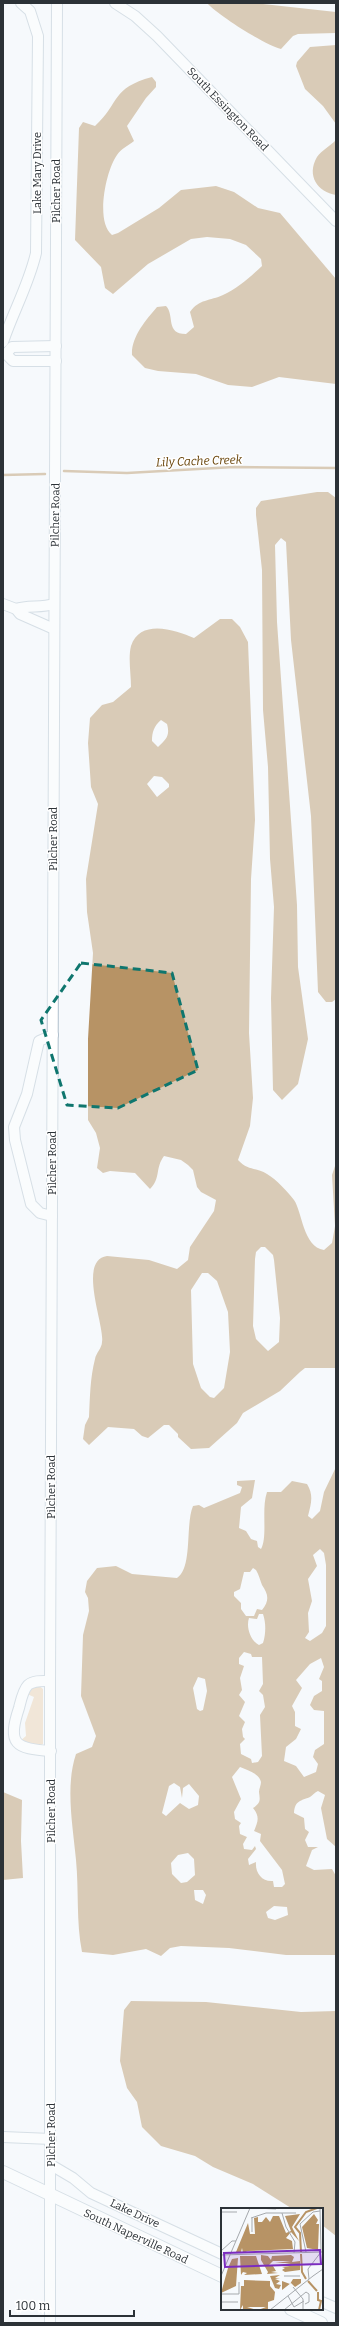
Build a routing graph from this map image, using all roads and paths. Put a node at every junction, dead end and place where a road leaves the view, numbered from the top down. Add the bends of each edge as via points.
1 (21, 3) edge
2 (57, 3) edge
3 (115, 3) edge
4 (336, 221) edge
5 (3, 342) edge
6 (56, 346) junction
7 (28, 347) junction
8 (5, 354) edge
9 (28, 361) junction
10 (56, 361) junction
11 (3, 604) edge
12 (54, 604) junction
13 (16, 609) junction
14 (54, 629) junction
15 (53, 1035) junction
16 (52, 1216) junction
17 (50, 1681) junction
18 (51, 1751) junction
19 (3, 2137) edge
20 (51, 2139) junction
21 (51, 2166) junction
22 (3, 2172) edge
23 (51, 2195) junction
24 (221, 2254) edge
25 (221, 2276) edge
26 (323, 2302) edge
27 (336, 2308) edge
28 (293, 2310) edge
29 (50, 2323) edge
30 (321, 2323) edge

1 - 5 street, Lake Mary Drive via 30,11 38,36 36,253 32,270
2 - 6 street, Pilcher Road
3 - 4 street, South Essington Road via 135,16 157,36
6 - 7 street
6 - 10 street, Pilcher Road
7 - 8 street via 12,347
7 - 9 street
8 - 9 street via 13,361
9 - 10 street
10 - 12 street, Pilcher Road
11 - 13 street
12 - 13 street via 42,607 23,606
12 - 14 street, Pilcher Road
13 - 14 street via 20,614
14 - 15 street, Pilcher Road
15 - 16 street, Pilcher Road
15 - 16 street via 39,1041 28,1094 14,1127 31,1204 40,1213
16 - 17 street, Pilcher Road
17 - 18 street, Pilcher Road
17 - 18 street via 32,1682 28,1685 13,1728 16,1741 22,1748
18 - 20 street, Pilcher Road
19 - 20 street
20 - 21 street, Pilcher Road
21 - 23 street, Pilcher Road
21 - 24 street, Lake Drive via 73,2178 92,2193
22 - 23 main road, South Naperville Road
23 - 25 main road, South Naperville Road
23 - 29 street, Pilcher Road
26 - 27 street
28 - 30 main road

